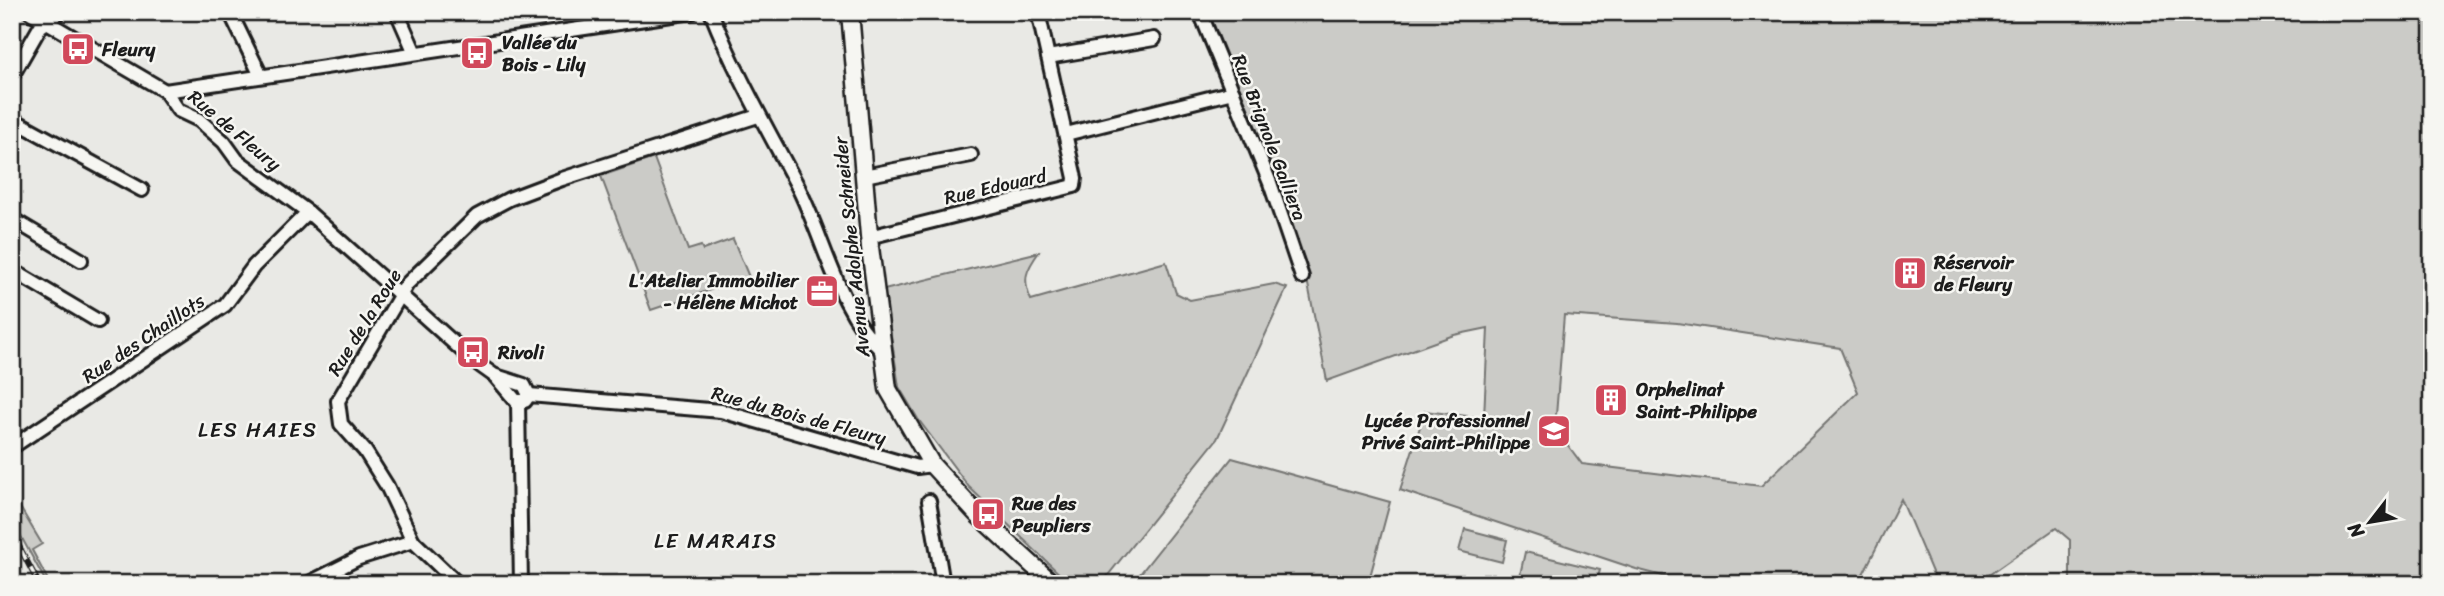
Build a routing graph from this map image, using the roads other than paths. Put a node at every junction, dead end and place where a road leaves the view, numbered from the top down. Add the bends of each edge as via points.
1 (30, 12) edge
2 (60, 12) edge
3 (230, 12) edge
4 (397, 12) edge
5 (692, 12) edge
6 (710, 12) edge
7 (1038, 12) edge
8 (1200, 12) edge
9 (856, 13) edge
10 (48, 22) junction
11 (1154, 39) dead end
12 (415, 53) junction
13 (1048, 57) junction
14 (12, 76) edge
15 (261, 76) junction
16 (165, 91) junction
17 (1233, 92) junction
18 (758, 116) junction
19 (12, 119) edge
20 (1066, 134) junction
21 (971, 155) dead end
22 (864, 176) junction
23 (142, 190) dead end
24 (308, 212) junction
25 (12, 219) edge
26 (869, 237) junction
27 (81, 260) dead end
28 (12, 270) edge
29 (1302, 277) dead end
30 (401, 293) junction
31 (98, 321) dead end
32 (882, 351) junction
33 (519, 394) junction
34 (12, 447) edge
35 (932, 465) junction
36 (929, 501) dead end
37 (413, 541) junction
38 (306, 584) edge
39 (458, 584) edge
40 (521, 584) edge
41 (943, 584) edge
42 (1053, 584) edge

1 - 10 street, Rue de Fleury
2 - 10 street
3 - 15 street
4 - 12 street
5 - 12 street
6 - 18 street
7 - 13 street
8 - 17 street, Rue Brignole Galliera
9 - 22 street, Avenue Adolphe Schneider
10 - 14 street via 40,27
10 - 16 street, Rue de Fleury
11 - 13 street
12 - 15 street
13 - 20 street
15 - 16 street
16 - 24 street, Rue de Fleury via 178,110 199,120 237,160
17 - 20 street
17 - 29 street, Rue Brignole Galliera
18 - 30 street, Rue de la Roue via 509,199 467,224
18 - 32 street via 797,185 859,327
19 - 23 street
20 - 26 street, Rue Edouard via 1074,186
21 - 22 street
22 - 26 street, Avenue Adolphe Schneider
24 - 30 street, Rue du Bois de Fleury
24 - 34 street, Rue des Chaillots via 254,266 225,305
25 - 27 street
26 - 32 street, Avenue Adolphe Schneider
28 - 31 street
30 - 33 street, Rue du Bois de Fleury via 474,361
30 - 37 street, Rue de la Roue via 338,401 341,424 387,486
32 - 35 street, Avenue Adolphe Schneider via 888,389
33 - 35 street, Rue du Bois de Fleury via 721,411 917,467
33 - 40 street
35 - 42 street, Avenue Adolphe Schneider
36 - 41 street
37 - 38 street via 359,558
37 - 39 street

